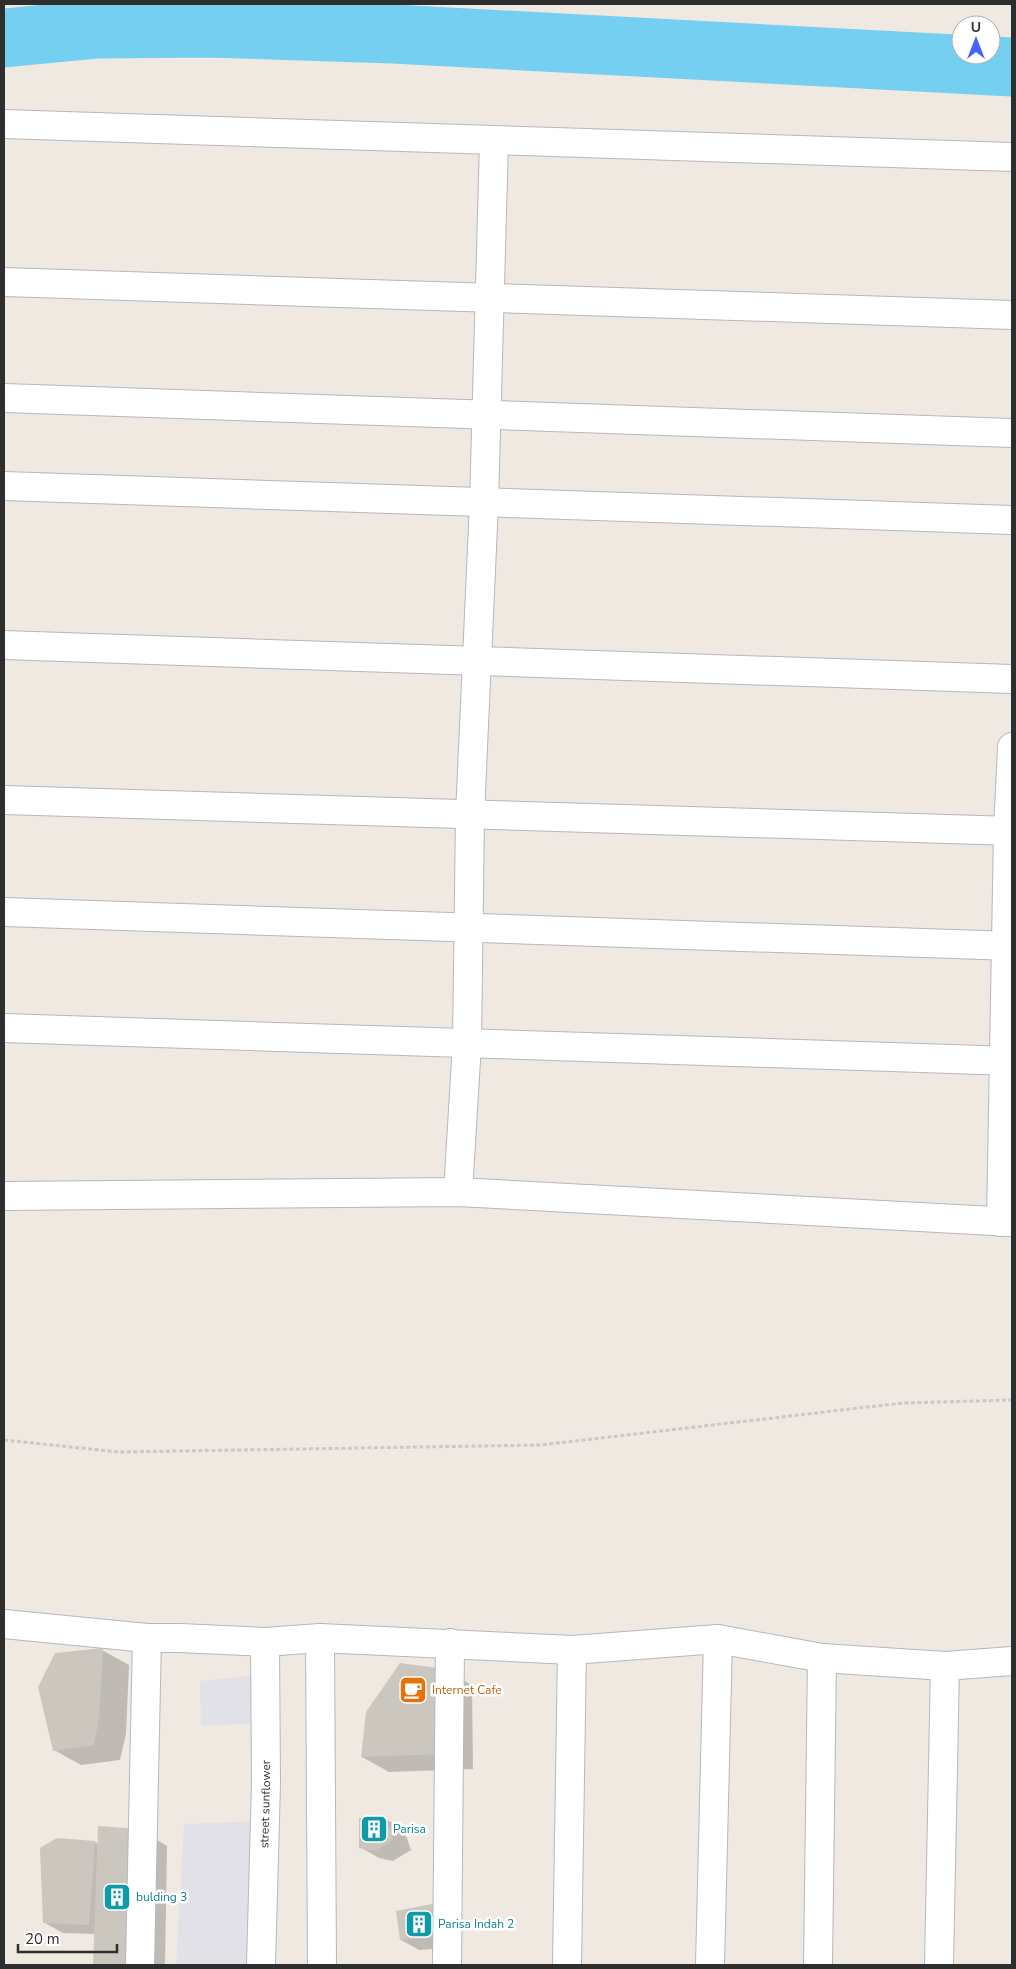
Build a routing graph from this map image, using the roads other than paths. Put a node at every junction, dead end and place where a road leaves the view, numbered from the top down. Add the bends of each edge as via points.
1 (4, 124) edge
2 (494, 141) junction
3 (1012, 157) edge
4 (4, 282) edge
5 (490, 299) junction
6 (1012, 315) edge
7 (4, 398) edge
8 (486, 414) junction
9 (1012, 433) edge
10 (4, 486) edge
11 (484, 503) junction
12 (1012, 520) edge
13 (4, 645) edge
14 (478, 661) junction
15 (1012, 679) edge
16 (1012, 747) edge
17 (4, 800) edge
18 (470, 815) junction
19 (1010, 831) edge
20 (4, 912) edge
21 (468, 928) junction
22 (1009, 946) edge
23 (4, 1028) edge
24 (466, 1044) junction
25 (1008, 1061) edge
26 (458, 1192) junction
27 (4, 1196) edge
28 (1007, 1222) edge
29 (4, 1624) edge
30 (147, 1638) junction
31 (320, 1638) junction
32 (718, 1639) junction
33 (265, 1642) junction
34 (450, 1643) junction
35 (572, 1650) junction
36 (822, 1658) junction
37 (1012, 1661) edge
38 (945, 1666) junction
39 (140, 1965) edge
40 (261, 1965) edge
41 (322, 1965) edge
42 (447, 1965) edge
43 (567, 1965) edge
44 (710, 1965) edge
45 (818, 1965) edge
46 (939, 1965) edge

1 - 2 street
2 - 3 street
2 - 5 street
4 - 5 street
5 - 6 street
5 - 8 street
7 - 8 street
8 - 9 street
8 - 11 street
10 - 11 street
11 - 12 street
11 - 14 street
13 - 14 street
14 - 15 street
14 - 18 street
16 - 19 street
17 - 18 street
18 - 19 street
18 - 21 street
19 - 22 street
20 - 21 street
21 - 22 street
21 - 24 street
22 - 25 street
23 - 24 street
24 - 25 street
24 - 26 street
25 - 28 street
26 - 27 street
26 - 28 street
29 - 30 street
30 - 33 street
30 - 39 street
31 - 33 street
31 - 34 street
31 - 41 street
32 - 35 street
32 - 36 street
32 - 44 street
33 - 40 street, street sunflower via 266,1783
34 - 35 street
34 - 42 street
35 - 43 street
36 - 38 street
36 - 45 street
37 - 38 street
38 - 46 street

